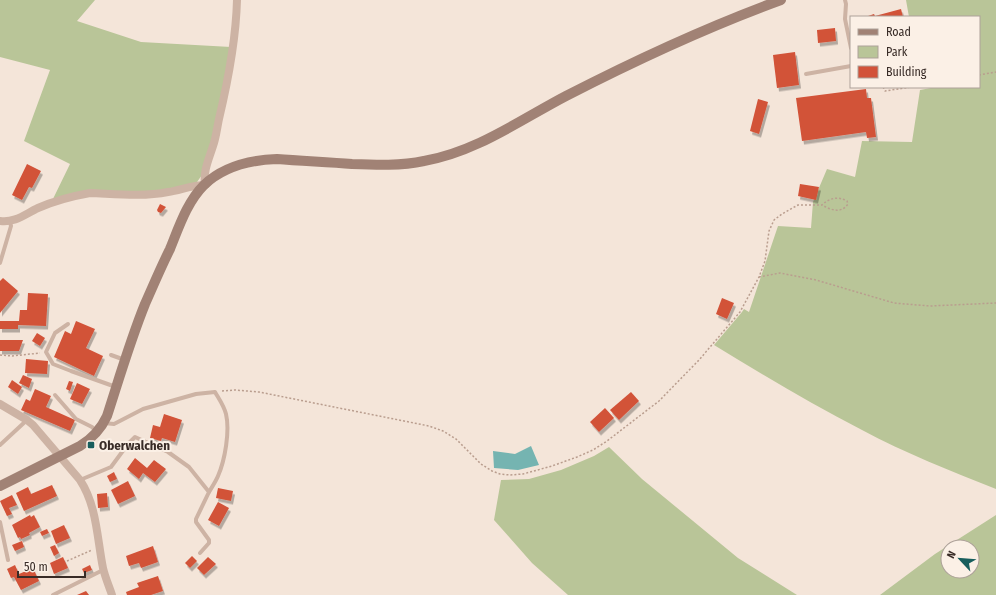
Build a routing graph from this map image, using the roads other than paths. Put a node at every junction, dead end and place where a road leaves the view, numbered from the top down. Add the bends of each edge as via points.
1 (237, 0) edge
2 (781, 0) edge
3 (845, 0) edge
4 (850, 43) edge
5 (850, 66) edge
6 (806, 74) dead end
7 (205, 185) junction
8 (0, 221) edge
9 (10, 222) junction
10 (0, 263) edge
11 (68, 324) dead end
12 (111, 355) dead end
13 (125, 360) junction
14 (116, 387) junction
15 (55, 395) dead end
16 (0, 404) edge
17 (27, 420) junction
18 (104, 423) junction
19 (98, 432) junction
20 (0, 445) edge
21 (60, 457) junction
22 (80, 480) junction
23 (0, 486) edge
24 (209, 492) junction
25 (0, 522) edge
26 (200, 553) dead end
27 (8, 560) dead end
28 (103, 570) junction
29 (53, 595) edge
30 (112, 595) edge

1 - 7 street via 235,32 225,92 205,169
2 - 7 main road via 669,46 454,154 423,162 375,165 262,160 237,165
3 - 4 lane via 845,19
5 - 6 lane
7 - 9 street via 147,194 82,194 39,208
7 - 13 main road via 196,194 181,223 145,304
8 - 9 street
9 - 10 lane
11 - 14 lane via 55,333 46,352 53,364
12 - 13 lane
13 - 14 main road
14 - 18 main road
15 - 19 lane via 76,419
16 - 17 street
17 - 20 lane
17 - 21 street
18 - 19 main road
18 - 24 lane via 114,424 143,409 196,394 214,392 226,415 227,429 222,463
19 - 21 main road via 85,443
21 - 22 street
21 - 23 main road
22 - 24 lane via 112,467 135,437 168,452 189,467
22 - 28 street via 93,509
24 - 26 lane via 196,519 209,540
25 - 27 lane
28 - 29 lane
28 - 30 street

